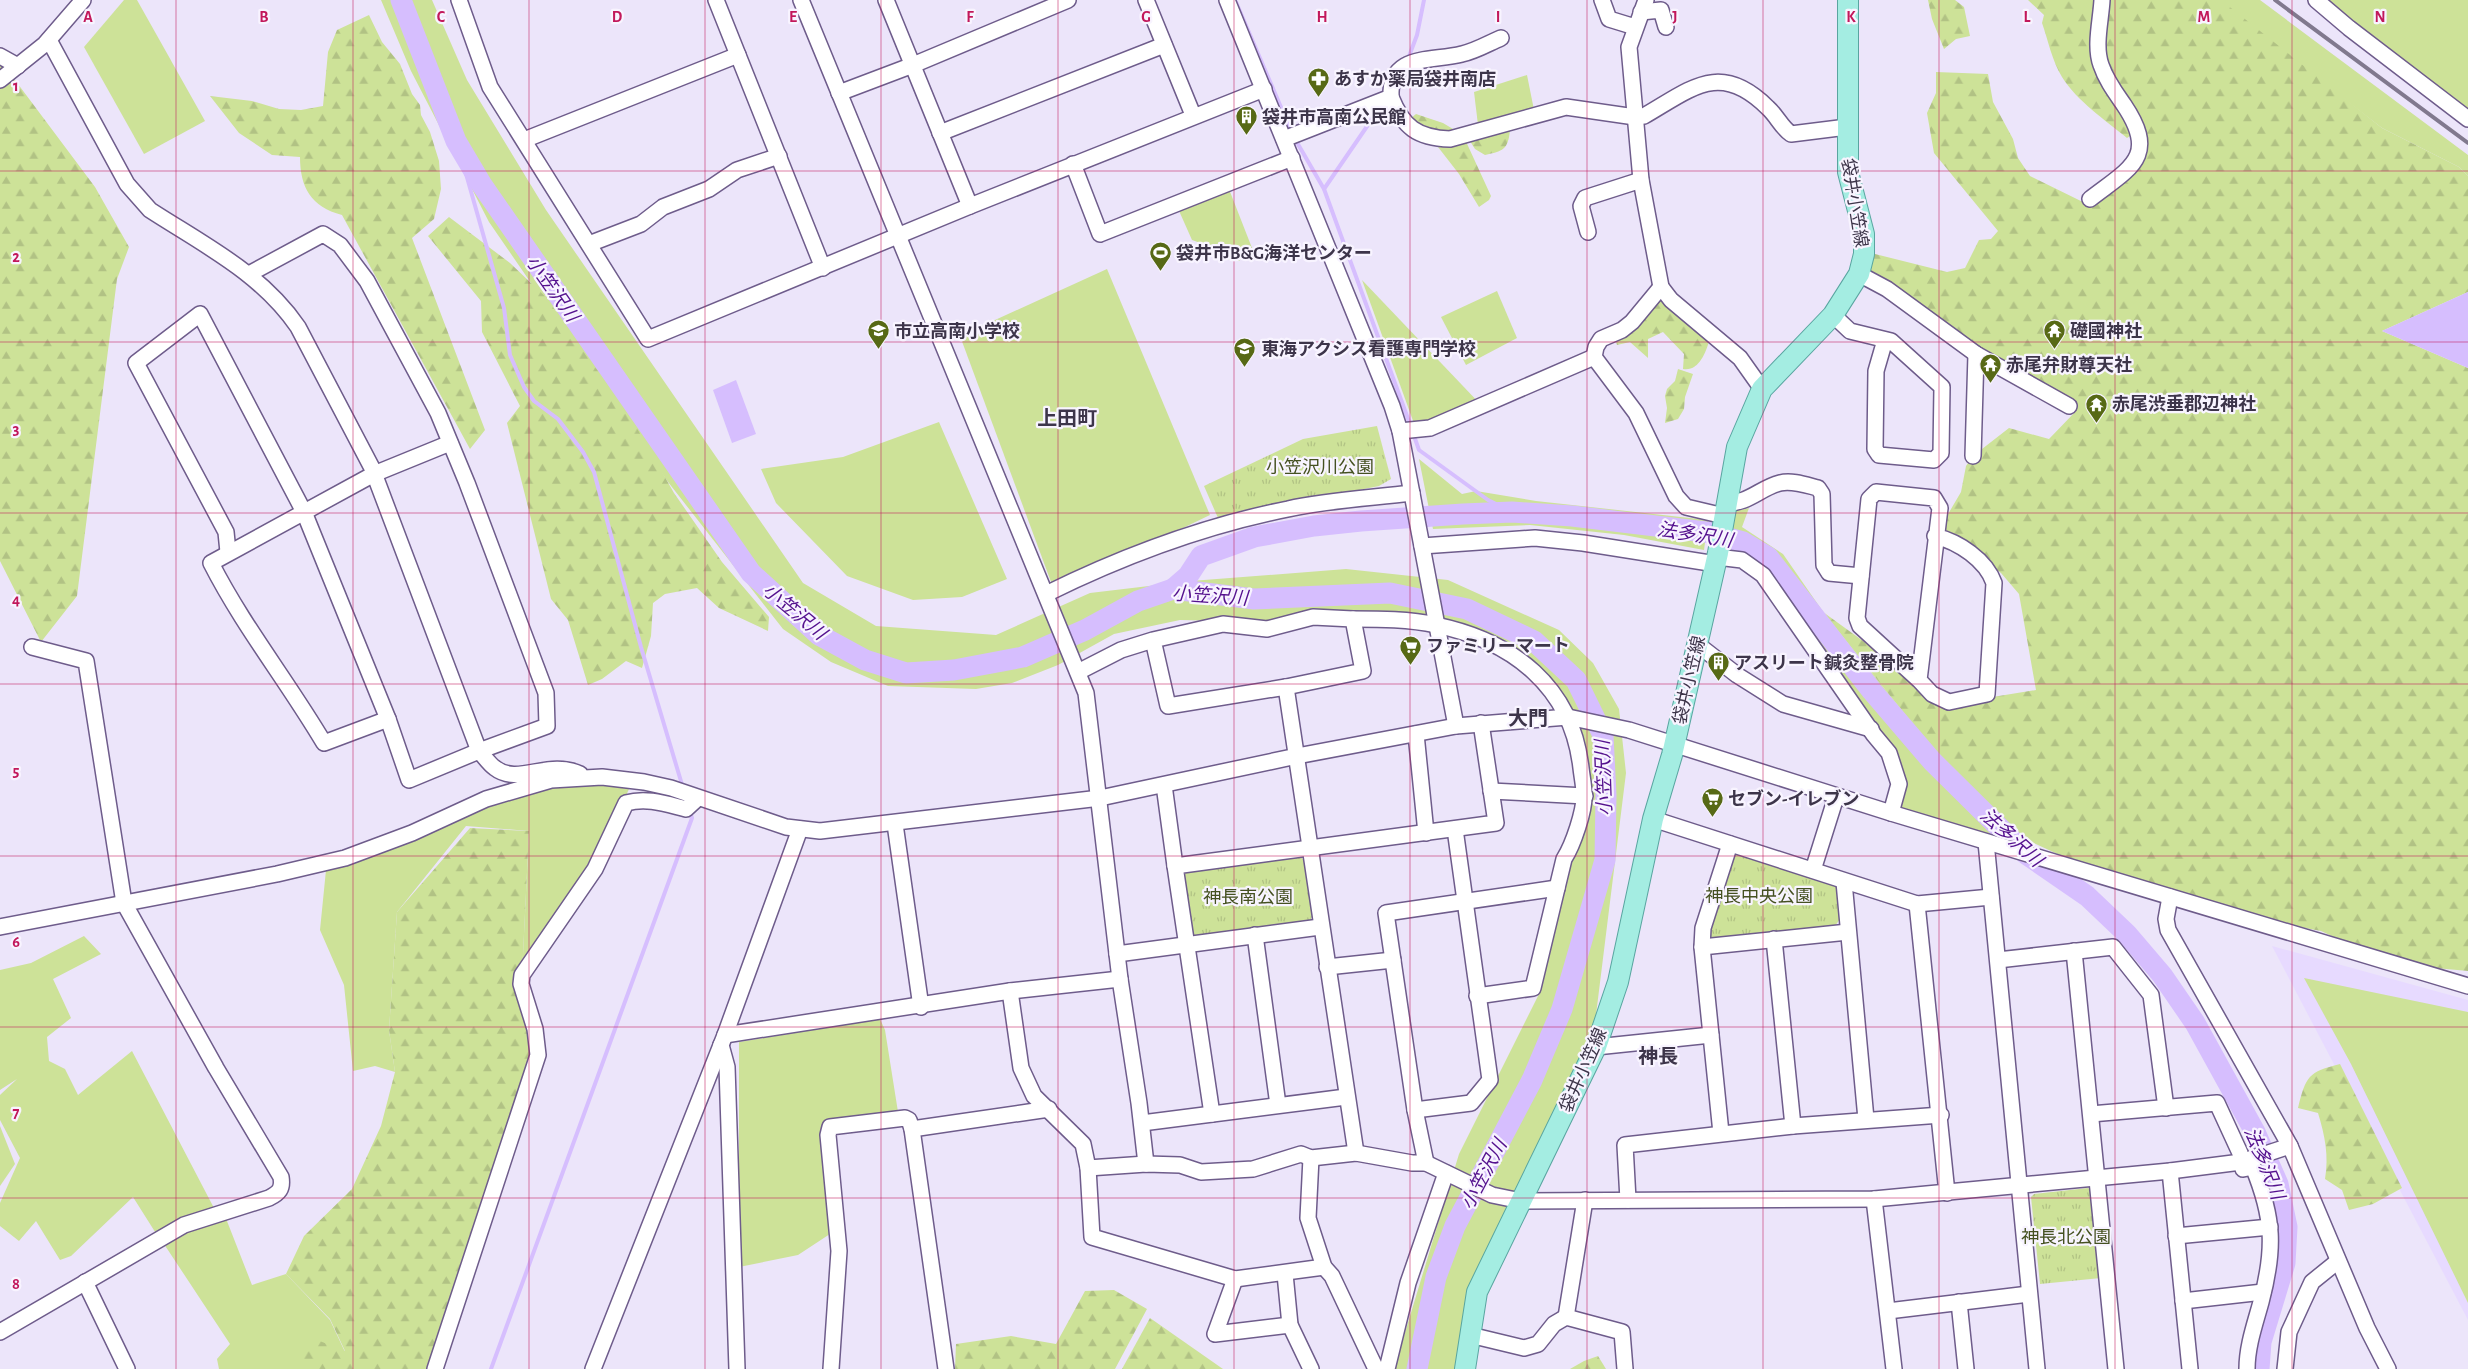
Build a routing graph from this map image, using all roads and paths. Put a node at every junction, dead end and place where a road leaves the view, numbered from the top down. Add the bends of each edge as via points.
1 (83, 0) edge
2 (459, 0) edge
3 (716, 0) edge
4 (801, 0) edge
5 (886, 0) edge
6 (1068, 0) edge
7 (1146, 0) edge
8 (1226, 0) edge
9 (1602, 0) edge
10 (1848, 0) edge
11 (2102, 0) edge
12 (2316, 0) edge
13 (1644, 6) edge
14 (1635, 27) junction
15 (1666, 27) dead end
16 (1502, 38) dead end
17 (48, 40) junction
18 (1164, 45) junction
19 (738, 54) junction
20 (0, 56) edge
21 (913, 65) junction
22 (18, 66) junction
23 (0, 80) edge
24 (1264, 88) junction
25 (840, 94) junction
26 (1391, 98) junction
27 (1193, 115) junction
28 (1636, 117) junction
29 (2468, 119) edge
30 (1846, 127) junction
31 (940, 134) junction
32 (1284, 139) junction
33 (524, 140) junction
34 (779, 156) junction
35 (1292, 158) junction
36 (1073, 164) junction
37 (1641, 180) junction
38 (2090, 199) dead end
39 (970, 206) junction
40 (1588, 232) dead end
41 (899, 236) junction
42 (589, 244) junction
43 (823, 268) junction
44 (249, 274) junction
45 (1859, 274) junction
46 (1661, 287) junction
47 (1833, 314) junction
48 (1885, 340) junction
49 (1976, 354) junction
50 (1594, 357) junction
51 (1762, 389) junction
52 (2069, 406) dead end
53 (1400, 431) junction
54 (450, 442) junction
55 (1973, 456) dead end
56 (374, 474) junction
57 (1412, 497) junction
58 (304, 512) junction
59 (1724, 514) junction
60 (1935, 536) junction
61 (1421, 540) junction
62 (228, 552) junction
63 (1717, 558) junction
64 (1861, 576) junction
65 (1047, 597) junction
66 (1353, 618) junction
67 (1435, 623) junction
68 (1153, 640) junction
69 (1697, 644) junction
70 (32, 647) dead end
71 (1076, 666) junction
72 (1919, 680) junction
73 (1286, 687) junction
74 (1570, 717) junction
75 (388, 720) junction
76 (1481, 723) junction
77 (1456, 726) junction
78 (1870, 729) junction
79 (1416, 734) junction
80 (1673, 746) junction
81 (479, 751) junction
82 (1297, 756) junction
83 (587, 778) junction
84 (1164, 785) junction
85 (1491, 791) junction
86 (1585, 796) junction
87 (1836, 797) junction
88 (698, 798) junction
89 (1100, 798) junction
90 (1890, 813) junction
91 (1653, 819) junction
92 (895, 824) junction
93 (800, 829) junction
94 (1456, 830) junction
95 (1426, 834) junction
96 (1986, 842) junction
97 (1730, 844) junction
98 (1309, 850) junction
99 (1175, 866) junction
100 (1813, 870) junction
101 (1844, 882) junction
102 (1557, 888) junction
103 (1991, 897) junction
104 (2170, 897) junction
105 (1465, 901) junction
106 (124, 903) junction
107 (1917, 904) junction
108 (0, 927) edge
109 (1320, 927) junction
110 (1848, 932) junction
111 (1255, 935) junction
112 (1774, 939) junction
113 (1188, 945) junction
114 (1702, 946) junction
115 (2074, 951) junction
116 (1116, 954) junction
117 (1393, 960) junction
118 (1998, 960) junction
119 (1327, 968) junction
120 (1120, 978) junction
121 (2468, 986) edge
122 (1010, 991) junction
123 (1477, 996) junction
124 (921, 1006) junction
125 (1711, 1035) junction
126 (723, 1040) junction
127 (1596, 1047) junction
128 (1346, 1096) junction
129 (1278, 1105) junction
130 (2166, 1108) junction
131 (1049, 1109) junction
132 (1414, 1110) junction
133 (1212, 1114) junction
134 (2091, 1114) junction
135 (1940, 1115) junction
136 (1866, 1119) junction
137 (1142, 1123) junction
138 (1793, 1126) junction
139 (912, 1129) junction
140 (1721, 1133) junction
141 (2286, 1147) junction
142 (1356, 1153) junction
143 (1311, 1158) junction
144 (2241, 1162) junction
145 (1426, 1163) junction
146 (1146, 1164) junction
147 (1088, 1168) junction
148 (2170, 1171) junction
149 (1448, 1174) junction
150 (2097, 1177) junction
151 (2020, 1186) junction
152 (1947, 1193) junction
153 (1586, 1200) junction
154 (1628, 1200) junction
155 (1874, 1200) junction
156 (1521, 1201) junction
157 (2270, 1226) junction
158 (2176, 1236) junction
159 (2338, 1261) junction
160 (1324, 1267) junction
161 (1285, 1274) junction
162 (1235, 1279) junction
163 (85, 1282) junction
164 (2263, 1292) junction
165 (2029, 1294) junction
166 (2183, 1301) junction
167 (1959, 1302) junction
168 (1888, 1311) junction
169 (1566, 1317) junction
170 (1290, 1325) junction
171 (0, 1332) edge
172 (1470, 1335) junction
173 (126, 1369) edge
174 (434, 1369) edge
175 (593, 1369) edge
176 (737, 1369) edge
177 (831, 1369) edge
178 (946, 1369) edge
179 (1311, 1369) edge
180 (1376, 1369) edge
181 (1387, 1369) edge
182 (1465, 1369) edge
183 (1625, 1369) edge
184 (1894, 1369) edge
185 (1966, 1369) edge
186 (2037, 1369) edge
187 (2116, 1369) edge
188 (2190, 1369) edge
189 (2247, 1369) edge
190 (2285, 1369) edge
191 (2388, 1369) edge

1 - 17 street
2 - 33 street via 490,87
3 - 19 street
4 - 25 street
5 - 21 street
6 - 21 street
7 - 18 street
8 - 24 street
9 - 14 street via 1609,19
10 - 30 main road, 袋井小笠線
11 - 38 street via 2100,63 2108,82 2136,124 2141,142 2138,155 2123,173
12 - 29 street
13 - 14 street
13 - 15 street via 1662,10
14 - 28 street via 1629,47
16 - 26 street via 1463,54 1412,63 1400,69 1390,83
17 - 22 street
17 - 44 street via 137,197 150,210
18 - 27 street
18 - 31 street
19 - 33 street
19 - 34 street
20 - 22 street
21 - 25 street
21 - 31 street
22 - 23 street
24 - 27 street
24 - 32 street
25 - 41 street
26 - 28 street via 1405,123 1434,139 1450,139 1566,107
26 - 32 street
27 - 36 street
28 - 30 street via 1644,116 1701,83 1714,81 1734,85 1755,96 1791,134
28 - 37 street
30 - 45 main road, 袋井小笠線 via 1848,172 1864,234
31 - 39 street
32 - 35 street
33 - 42 street
34 - 42 street via 737,170 709,189 663,207 640,224
34 - 43 street
35 - 36 street via 1100,234
35 - 53 street
36 - 39 street
37 - 40 street via 1585,198 1580,206
37 - 46 street
39 - 41 street
41 - 43 street
41 - 65 street
42 - 43 street via 648,339
44 - 54 street via 323,234 340,245 389,318
44 - 56 street via 298,327
45 - 47 main road, 袋井小笠線
45 - 49 street via 1887,289
46 - 50 street via 1632,322 1600,339
46 - 51 street via 1671,300 1740,358
47 - 48 street via 1850,331
47 - 51 main road, 袋井小笠線
48 - 48 street via 1876,371 1875,449 1879,455 1934,460 1941,453 1942,387 1891,341
49 - 52 street
49 - 55 street
50 - 53 street via 1430,428
50 - 59 street via 1636,413 1676,496 1686,507
51 - 59 main road, 袋井小笠線 via 1737,447
53 - 57 street
54 - 56 street
54 - 81 street via 546,694 547,726
56 - 58 street
56 - 81 street
57 - 61 street
57 - 65 street via 1290,508 1236,520 1146,548
58 - 62 street
58 - 62 street via 200,314 136,364 226,532
58 - 75 street
59 - 63 main road, 袋井小笠線
59 - 64 street via 1764,489 1781,483 1794,482 1818,488 1822,494 1824,565 1829,573
60 - 64 street via 1940,508 1934,498 1876,492 1869,499
60 - 72 street
60 - 72 street via 1954,541 1990,570 1994,583 1987,694 1949,702 1932,694
61 - 63 street via 1535,538
61 - 67 street
62 - 75 street via 211,562 231,602 298,699 324,743
63 - 69 main road, 袋井小笠線
63 - 78 street via 1742,560 1763,575
64 - 72 street via 1856,618 1860,626
65 - 71 street
66 - 67 street
66 - 68 street via 1313,617 1267,629 1223,624
66 - 73 street via 1362,671
67 - 74 street via 1474,636 1533,670 1552,689
67 - 77 street
68 - 71 street
68 - 73 street via 1168,706
69 - 78 street via 1737,675 1783,704
69 - 80 main road, 袋井小笠線
70 - 106 street via 86,661
71 - 89 street via 1086,693
73 - 82 street
74 - 76 street
74 - 80 street via 1629,730
74 - 86 street via 1580,756
75 - 81 street via 408,780
76 - 77 street
76 - 85 street
77 - 79 street
78 - 90 street via 1889,753 1899,784
79 - 82 street
79 - 95 street
80 - 87 street
80 - 91 main road, 袋井小笠線
81 - 83 street via 494,768 508,775 568,768
82 - 84 street
82 - 98 street
83 - 88 street via 622,778
83 - 106 street via 551,780 505,791 406,836 345,858
84 - 89 street
84 - 99 street
85 - 86 street
85 - 94 street via 1496,823
86 - 102 street
87 - 90 street
87 - 100 street
88 - 93 street via 758,819
88 - 174 street via 686,809 652,800 626,803 595,868 522,975 521,984 535,1029 538,1054
89 - 92 street
89 - 116 street
90 - 96 street
91 - 97 street
91 - 127 main road, 袋井小笠線 via 1618,982
92 - 93 street via 820,831
92 - 124 street
93 - 126 street
94 - 95 street
94 - 105 street
95 - 98 street
96 - 103 street
96 - 104 street
97 - 100 street
97 - 114 street via 1702,928
98 - 99 street
98 - 109 street
99 - 113 street
100 - 101 street
101 - 107 street
101 - 110 street
102 - 105 street
102 - 123 street via 1533,988
103 - 107 street
103 - 118 street
104 - 121 street
104 - 141 street via 2166,919 2168,930
105 - 117 street via 1386,912
105 - 123 street
106 - 108 street
106 - 163 street via 281,1177 282,1185 278,1194 269,1198 184,1225
107 - 135 street
109 - 111 street
109 - 119 street
110 - 112 street
110 - 136 street
111 - 113 street
111 - 129 street
112 - 114 street
112 - 138 street
113 - 116 street
113 - 133 street
114 - 125 street
115 - 118 street
115 - 130 street via 2113,947 2151,995
115 - 134 street
116 - 120 street
117 - 119 street
117 - 132 street
118 - 151 street
119 - 128 street
120 - 122 street
120 - 137 street
122 - 124 street
122 - 131 street via 1021,1068 1034,1096
123 - 132 street via 1490,1080 1471,1103
124 - 126 street
125 - 127 street
125 - 140 street
126 - 175 street
126 - 176 street via 727,1067
127 - 156 main road, 袋井小笠線
128 - 129 street
128 - 142 street
129 - 133 street
130 - 134 street
130 - 144 street via 2217,1103
131 - 139 street
131 - 147 street via 1083,1144
132 - 145 street
133 - 137 street
134 - 150 street
135 - 136 street
135 - 152 street
136 - 138 street
137 - 146 street
138 - 140 street
139 - 177 street via 905,1118 830,1127 828,1135 839,1251
139 - 178 street
140 - 154 street via 1625,1145
141 - 144 street
141 - 159 street
142 - 143 street
142 - 145 street
143 - 146 street via 1301,1154 1253,1169 1201,1172 1180,1165
143 - 160 street via 1308,1218
144 - 148 street
144 - 157 street via 2243,1169 2253,1167 2261,1185
145 - 149 street
146 - 147 street
147 - 162 street via 1092,1237
148 - 150 street
148 - 158 street
149 - 156 street via 1492,1195
149 - 181 street via 1408,1284
150 - 151 street
150 - 187 street
151 - 152 street
151 - 165 street
152 - 155 street
153 - 154 street
153 - 156 street
153 - 169 street
154 - 155 street
155 - 168 street
156 - 172 main road, 袋井小笠線 via 1477,1292
157 - 158 street
157 - 164 street via 2270,1260
158 - 166 street
159 - 190 street via 2312,1282 2289,1332
159 - 191 street
160 - 161 street
160 - 180 street via 1332,1276
161 - 162 street
161 - 170 street
162 - 170 street via 1215,1334
163 - 171 street
163 - 173 street
164 - 166 street
164 - 189 street via 2252,1332
165 - 167 street
165 - 186 street
166 - 188 street
167 - 168 street
167 - 185 street
168 - 184 street
169 - 172 street via 1554,1324 1538,1344 1524,1348
169 - 183 street via 1622,1332
170 - 179 street
172 - 182 main road, 袋井小笠線

